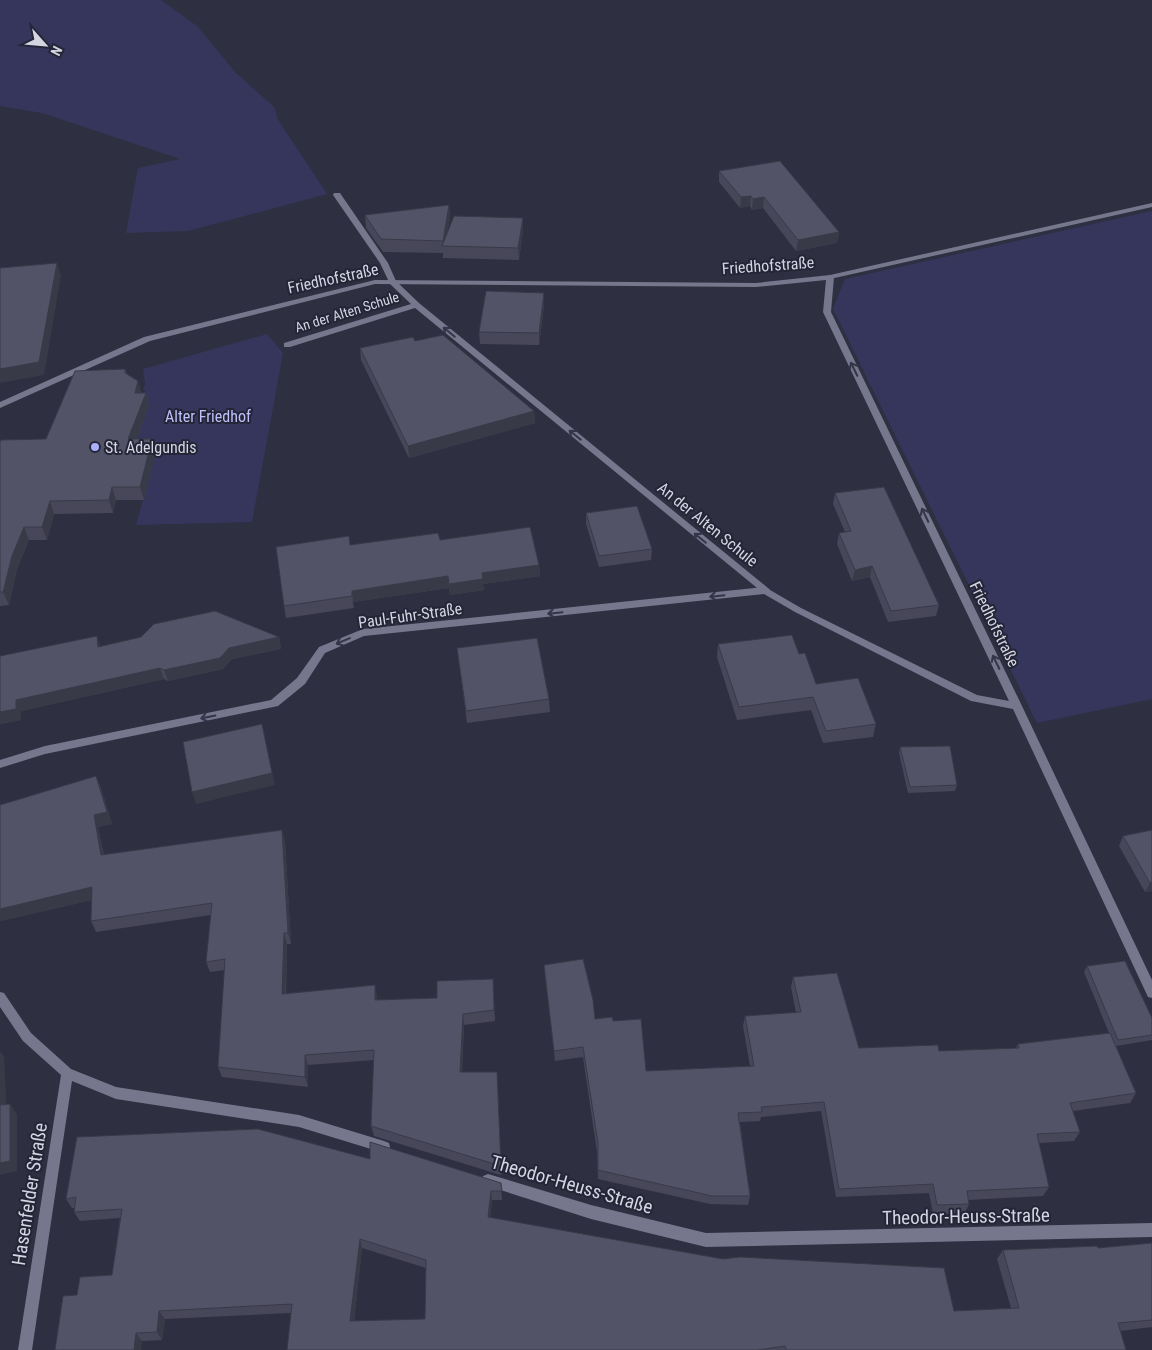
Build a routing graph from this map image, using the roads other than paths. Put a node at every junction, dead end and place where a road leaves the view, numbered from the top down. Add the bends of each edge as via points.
1 (337, 195) dead end
2 (1152, 205) edge
3 (830, 277) junction
4 (393, 282) junction
5 (416, 305) junction
6 (288, 345) dead end
7 (0, 404) edge
8 (765, 590) junction
9 (1017, 706) junction
10 (0, 764) edge
11 (1152, 993) edge
12 (0, 997) edge
13 (67, 1074) junction
14 (393, 1150) edge
15 (478, 1176) edge
16 (1152, 1230) edge
17 (25, 1350) edge

1 - 4 street, An der Alten Schule via 384,262
2 - 3 street
3 - 4 street, Friedhofstraße via 756,285
9 -> 3 street, Friedhofstraße via 827,312
4 - 5 street, An der Alten Schule
4 - 7 street, Friedhofstraße via 375,282 146,339
5 - 6 street, An der Alten Schule
8 -> 5 street, An der Alten Schule
8 - 9 street, An der Alten Schule via 798,610 975,698
8 -> 10 street, Paul-Fuhr-Straße via 363,633 322,650 301,681 274,703 45,750
9 - 11 street, Friedhofstraße
12 - 13 street via 27,1037
13 - 14 street via 116,1093 299,1120
13 - 17 street, Hasenfelder Straße
15 - 16 street, Theodor-Heuss-Straße via 591,1212 706,1240

